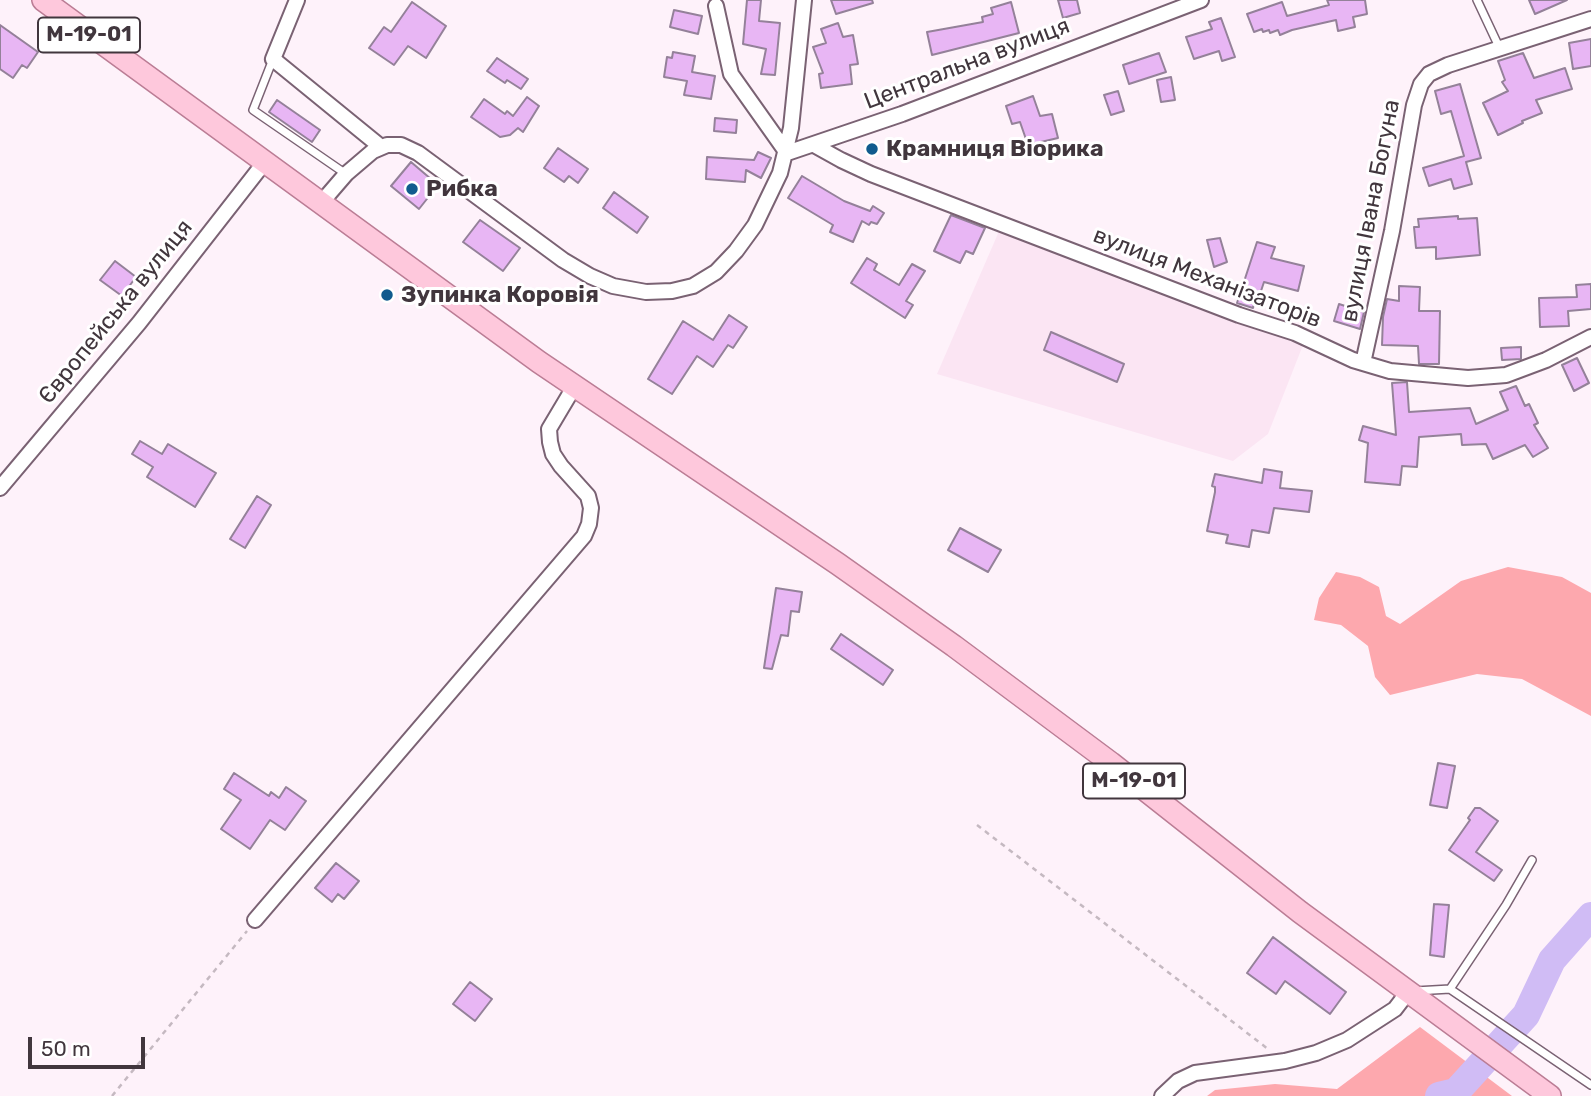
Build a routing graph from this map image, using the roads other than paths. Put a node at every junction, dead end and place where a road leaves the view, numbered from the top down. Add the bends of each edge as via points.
1 (43, 0) edge
2 (298, 0) edge
3 (804, 0) edge
4 (1201, 0) edge
5 (1477, 0) edge
6 (716, 6) dead end
7 (1591, 19) edge
8 (1500, 49) junction
9 (272, 59) junction
10 (814, 145) junction
11 (381, 147) junction
12 (787, 153) junction
13 (264, 163) junction
14 (346, 174) junction
15 (321, 203) junction
16 (1591, 337) edge
17 (1363, 363) junction
18 (574, 387) junction
19 (0, 488) edge
20 (1532, 860) dead end
21 (255, 920) road end
22 (1450, 989) junction
23 (1408, 992) junction
24 (1591, 1085) edge
25 (1545, 1093) edge
26 (1162, 1096) edge

1 - 13 main road, М-19-01
2 - 9 street
3 - 12 street
4 - 10 street, Центральна вулиця
5 - 8 lane
6 - 12 street via 731,75
7 - 8 street, вулиця Івана Богуна
8 - 17 street, вулиця Івана Богуна via 1437,69 1418,91
9 - 11 street
9 - 14 lane via 253,110
10 - 12 street, Центральна вулиця
10 - 17 street, вулиця Механізаторів via 871,174 1295,333
11 - 12 street via 401,145 418,153 590,276 621,288 659,292 693,286 726,263 762,213
11 - 14 street
13 - 15 main road, М-19-01
13 - 19 street, Європейська вулиця via 139,323
14 - 15 street
15 - 18 main road, М-19-01
16 - 17 street, вулиця Механізаторів via 1533,366 1493,377 1404,374
18 - 21 street via 549,429 553,454 588,496 591,508 584,536
18 - 23 main road, М-19-01 via 954,646
20 - 22 lane
22 - 23 lane
22 - 24 lane
23 - 25 main road, М-19-01
23 - 26 street via 1395,1009 1348,1040 1285,1061 1195,1073

